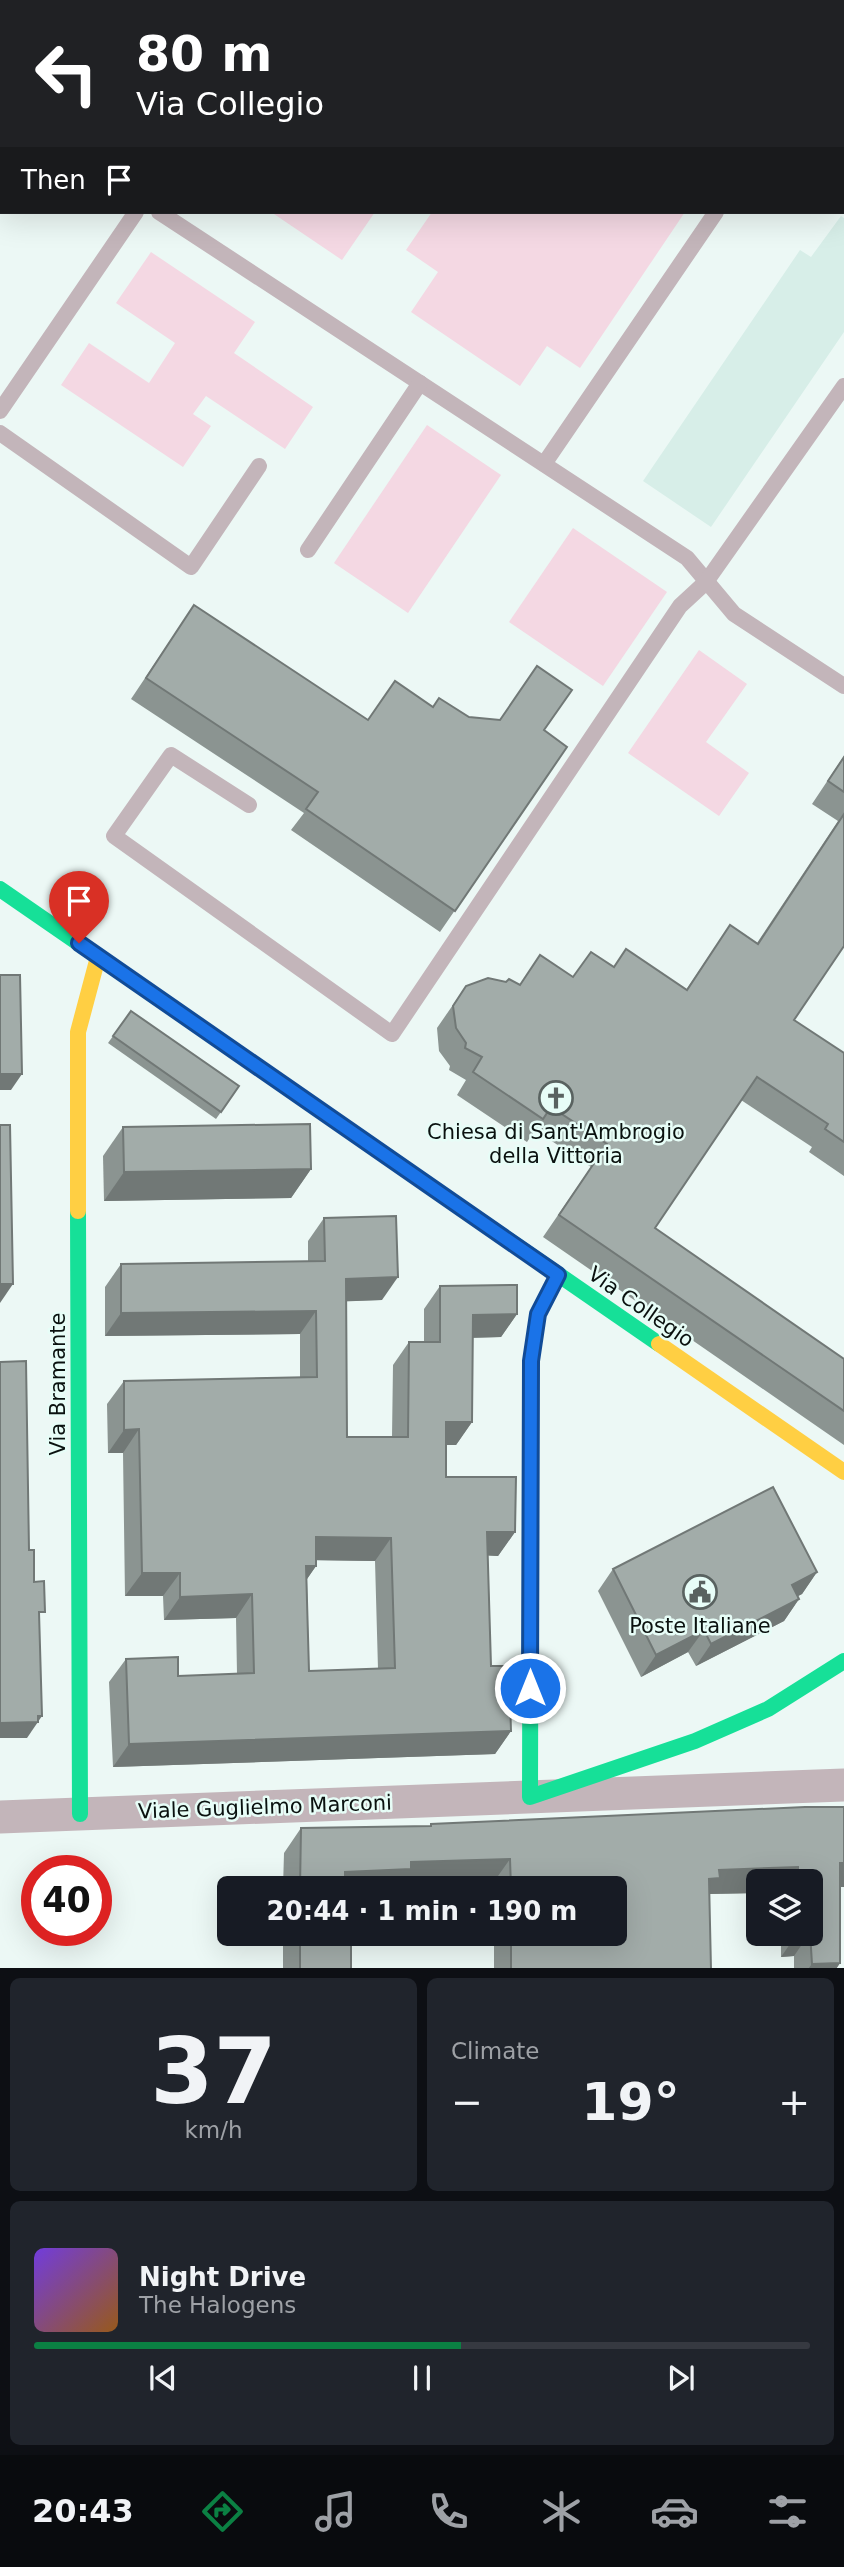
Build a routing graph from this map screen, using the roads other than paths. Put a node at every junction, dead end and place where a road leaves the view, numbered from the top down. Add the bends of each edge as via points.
1 (135, 214) edge
2 (162, 214) edge
3 (715, 214) edge
4 (420, 383) junction
5 (844, 386) edge
6 (0, 411) edge
7 (0, 433) edge
8 (544, 464) junction
9 (260, 466) dead end
10 (308, 550) dead end
11 (705, 582) junction
12 (844, 686) edge
13 (249, 805) dead end
14 (0, 889) edge
15 (99, 957) junction
16 (558, 1275) junction
17 (844, 1472) edge
18 (844, 1661) edge
19 (844, 1785) edge
20 (530, 1797) junction
21 (80, 1814) junction
22 (0, 1817) edge

1 - 6 lane
2 - 4 lane
3 - 8 lane
4 - 8 lane
4 - 10 lane
5 - 11 lane
7 - 9 lane via 191,567
8 - 11 lane via 687,558
11 - 12 lane via 734,614
11 - 13 lane via 680,606 391,1034 114,836 171,755
14 - 15 street, Via Collegio
15 - 16 street, Via Collegio
15 - 21 street, Via Bramante via 78,1032
16 - 17 street, Via Collegio
16 - 20 street via 538,1314 531,1361
18 - 20 street, Viale Guglielmo Marconi via 768,1709 695,1741
19 - 20 street, Viale Guglielmo Marconi
20 - 21 street, Viale Guglielmo Marconi
21 - 22 street, Viale Guglielmo Marconi

